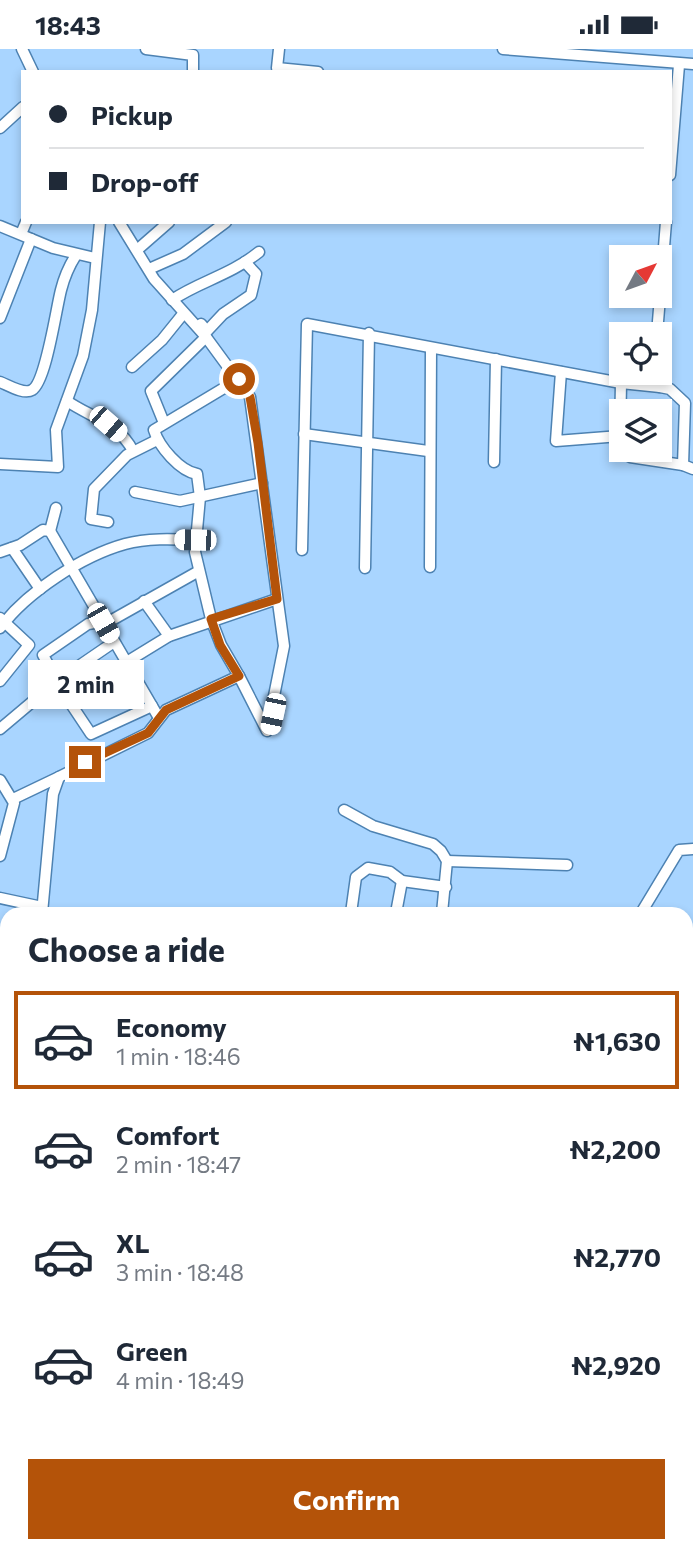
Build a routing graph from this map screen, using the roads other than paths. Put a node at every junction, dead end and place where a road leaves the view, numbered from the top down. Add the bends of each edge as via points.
1 (22, 49) edge
2 (146, 49) edge
3 (279, 49) edge
4 (503, 49) edge
5 (693, 64) edge
6 (679, 65) junction
7 (32, 70) edge
8 (193, 70) edge
9 (298, 70) edge
10 (21, 109) edge
11 (0, 128) edge
12 (672, 151) edge
13 (25, 224) edge
14 (100, 224) edge
15 (120, 224) edge
16 (167, 224) edge
17 (223, 224) edge
18 (666, 224) edge
19 (0, 226) edge
20 (20, 234) junction
21 (31, 239) junction
22 (137, 250) junction
23 (259, 252) dead end
24 (76, 255) junction
25 (95, 258) junction
26 (246, 263) junction
27 (149, 269) junction
28 (172, 300) junction
29 (187, 317) junction
30 (0, 318) edge
31 (658, 322) edge
32 (369, 333) junction
33 (206, 337) junction
34 (431, 348) junction
35 (496, 359) junction
36 (132, 367) dead end
37 (561, 372) junction
38 (239, 379) junction
39 (609, 381) edge
40 (0, 382) edge
41 (640, 385) edge
42 (660, 387) joint
43 (66, 401) junction
44 (164, 423) junction
45 (304, 435) junction
46 (609, 439) edge
47 (158, 440) junction
48 (368, 443) junction
49 (133, 451) junction
50 (429, 451) junction
51 (494, 462) dead end
52 (659, 462) edge
53 (0, 464) edge
54 (688, 467) edge
55 (262, 483) junction
56 (135, 492) dead end
57 (200, 497) junction
58 (56, 507) dead end
59 (108, 522) dead end
60 (50, 531) junction
61 (195, 540) junction
62 (12, 548) junction
63 (302, 550) dead end
64 (0, 552) edge
65 (430, 567) dead end
66 (365, 568) dead end
67 (72, 570) junction
68 (199, 571) junction
69 (40, 589) junction
70 (277, 599) junction
71 (144, 601) junction
72 (211, 619) junction
73 (1, 623) edge
74 (103, 623) junction
75 (169, 636) junction
76 (114, 642) junction
77 (125, 663) junction
78 (239, 676) junction
79 (0, 681) edge
80 (57, 681) junction
81 (71, 704) junction
82 (152, 706) junction
83 (159, 718) junction
84 (0, 729) edge
85 (59, 777) junction
86 (0, 780) edge
87 (13, 799) junction
88 (344, 810) dead end
89 (693, 849) edge
90 (0, 856) edge
91 (447, 861) junction
92 (567, 865) dead end
93 (402, 881) junction
94 (446, 887) junction
95 (0, 898) edge
96 (32, 907) edge
97 (42, 907) edge
98 (352, 907) edge
99 (397, 907) edge
100 (443, 907) edge
101 (645, 907) edge

1 - 7 street
2 - 8 street via 194,55
3 - 9 street via 277,68
4 - 6 street
5 - 6 street
6 - 12 street
10 - 11 street
13 - 20 street
14 - 25 street
15 - 22 street
16 - 22 street
17 - 27 street via 183,254
18 - 31 street
19 - 20 street
20 - 21 street
21 - 24 street
21 - 30 street
22 - 27 street
23 - 26 street
24 - 25 street
24 - 40 street via 61,290 38,383 25,391
25 - 43 street via 83,356
26 - 28 street
26 - 29 street via 256,274 251,295 208,331
27 - 28 street
28 - 29 street
29 - 33 street
29 - 36 street
32 - 34 street
32 - 45 street via 307,324
32 - 48 street
33 - 38 street
33 - 44 street via 151,391
34 - 35 street
34 - 50 street
35 - 37 street
35 - 51 street
37 - 39 street
37 - 46 street via 556,441
38 - 44 street
38 - 55 street via 250,397
41 - 42 street
42 - 54 street via 670,389 685,403
43 - 49 street via 103,420
43 - 53 street via 56,430 56,469
44 - 47 street via 154,430
45 - 48 street
45 - 63 street
47 - 49 street
47 - 57 street via 188,472 197,474
48 - 50 street
48 - 66 street
49 - 59 street via 94,489 91,519
50 - 65 street
52 - 54 street
55 - 57 street
55 - 70 street
56 - 57 street via 180,501
57 - 61 street
58 - 60 street
60 - 62 street via 43,530
60 - 67 street
61 - 67 street via 124,544
61 - 68 street
62 - 64 street
62 - 69 street
67 - 69 street
67 - 74 street
68 - 71 street
68 - 72 street
69 - 73 street
70 - 72 street
70 - 78 street via 284,646 267,731
71 - 74 street
71 - 75 street
72 - 75 street
72 - 78 street
73 - 79 street via 29,645
74 - 76 street
74 - 80 street via 88,624 43,655
75 - 77 street
76 - 77 street
76 - 80 street
77 - 81 street
77 - 82 street
78 - 83 street via 166,710
80 - 81 street
80 - 84 street
81 - 82 street via 91,734
82 - 83 street
83 - 85 street via 148,733
85 - 87 street
85 - 97 street via 53,794
86 - 87 street
87 - 90 street
88 - 91 street via 373,825 433,844
89 - 101 street via 679,851
91 - 92 street
91 - 94 street
93 - 94 street
93 - 98 street via 390,872 361,871
93 - 99 street
94 - 100 street
95 - 96 street

